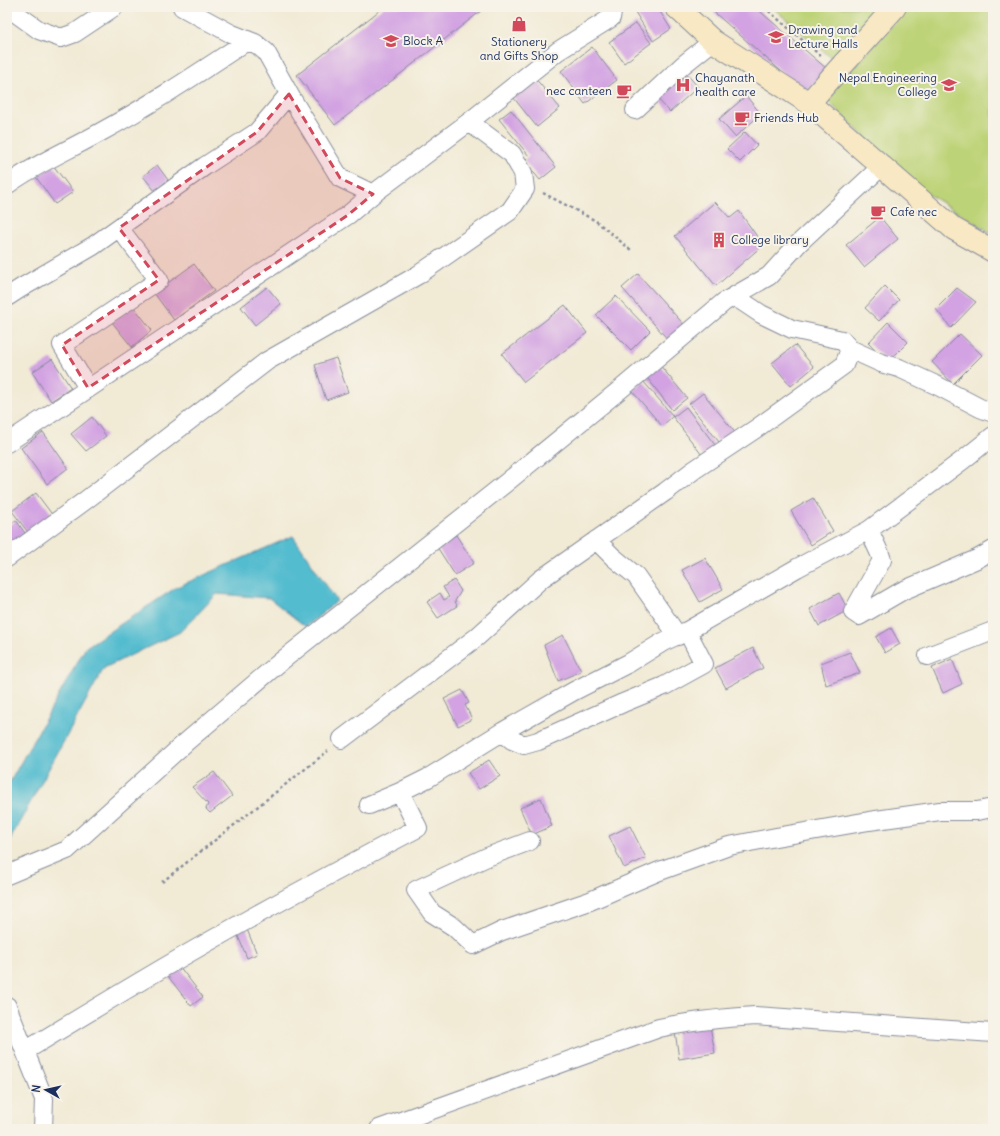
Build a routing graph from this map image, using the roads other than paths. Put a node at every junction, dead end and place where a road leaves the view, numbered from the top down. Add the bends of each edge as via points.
1 (7, 7) edge
2 (114, 7) edge
3 (182, 7) edge
4 (613, 7) edge
5 (676, 7) edge
6 (896, 7) edge
7 (713, 41) junction
8 (255, 43) junction
9 (289, 94) junction
10 (809, 103) junction
11 (635, 110) dead end
12 (469, 122) junction
13 (882, 166) junction
14 (7, 185) edge
15 (374, 194) junction
16 (119, 228) junction
17 (993, 251) edge
18 (734, 296) junction
19 (7, 297) edge
20 (850, 349) junction
21 (88, 388) junction
22 (993, 413) edge
23 (993, 436) edge
24 (7, 443) edge
25 (869, 530) junction
26 (596, 540) junction
27 (993, 550) edge
28 (7, 558) edge
29 (993, 631) edge
30 (682, 633) junction
31 (928, 656) dead end
32 (502, 732) junction
33 (342, 740) road end
34 (400, 792) junction
35 (369, 805) dead end
36 (993, 808) edge
37 (530, 841) dead end
38 (7, 875) edge
39 (7, 1006) edge
40 (993, 1033) edge
41 (25, 1051) junction
42 (43, 1129) edge
43 (379, 1129) edge

1 - 2 street via 39,30 61,38 75,33
3 - 8 street via 230,33
4 - 12 street via 611,18 558,51
5 - 7 street
6 - 10 street
7 - 10 street
7 - 11 street
8 - 9 street via 266,52
8 - 14 street via 244,44 100,133
9 - 15 street via 340,178
9 - 16 street via 257,132
10 - 13 street
12 - 15 street
12 - 28 street via 512,154 523,173 525,189 510,211 418,276 267,361
13 - 17 street via 954,229
13 - 18 street via 799,244 769,276
15 - 21 street via 348,215
16 - 19 street
16 - 21 street via 158,280 62,345
18 - 20 street via 761,314 792,329 842,340
18 - 38 street via 278,664 185,743 67,850
20 - 22 street via 905,371
20 - 26 street via 844,365
21 - 24 street
23 - 25 street
25 - 27 street via 882,560 852,612 859,616 902,591
25 - 30 street
26 - 30 street via 636,576
26 - 33 street via 541,579 477,637
29 - 31 street
30 - 32 street
30 - 32 street via 704,664 664,686 538,741 524,745
32 - 34 street via 428,778
34 - 35 street
34 - 41 street via 418,828 229,930
36 - 37 street via 977,811 940,811 869,821 729,846 657,872 590,901 502,931 473,945 454,927 432,913 416,890 487,857
39 - 41 street
40 - 43 street via 755,1016 686,1022 632,1037
41 - 42 street via 44,1099

